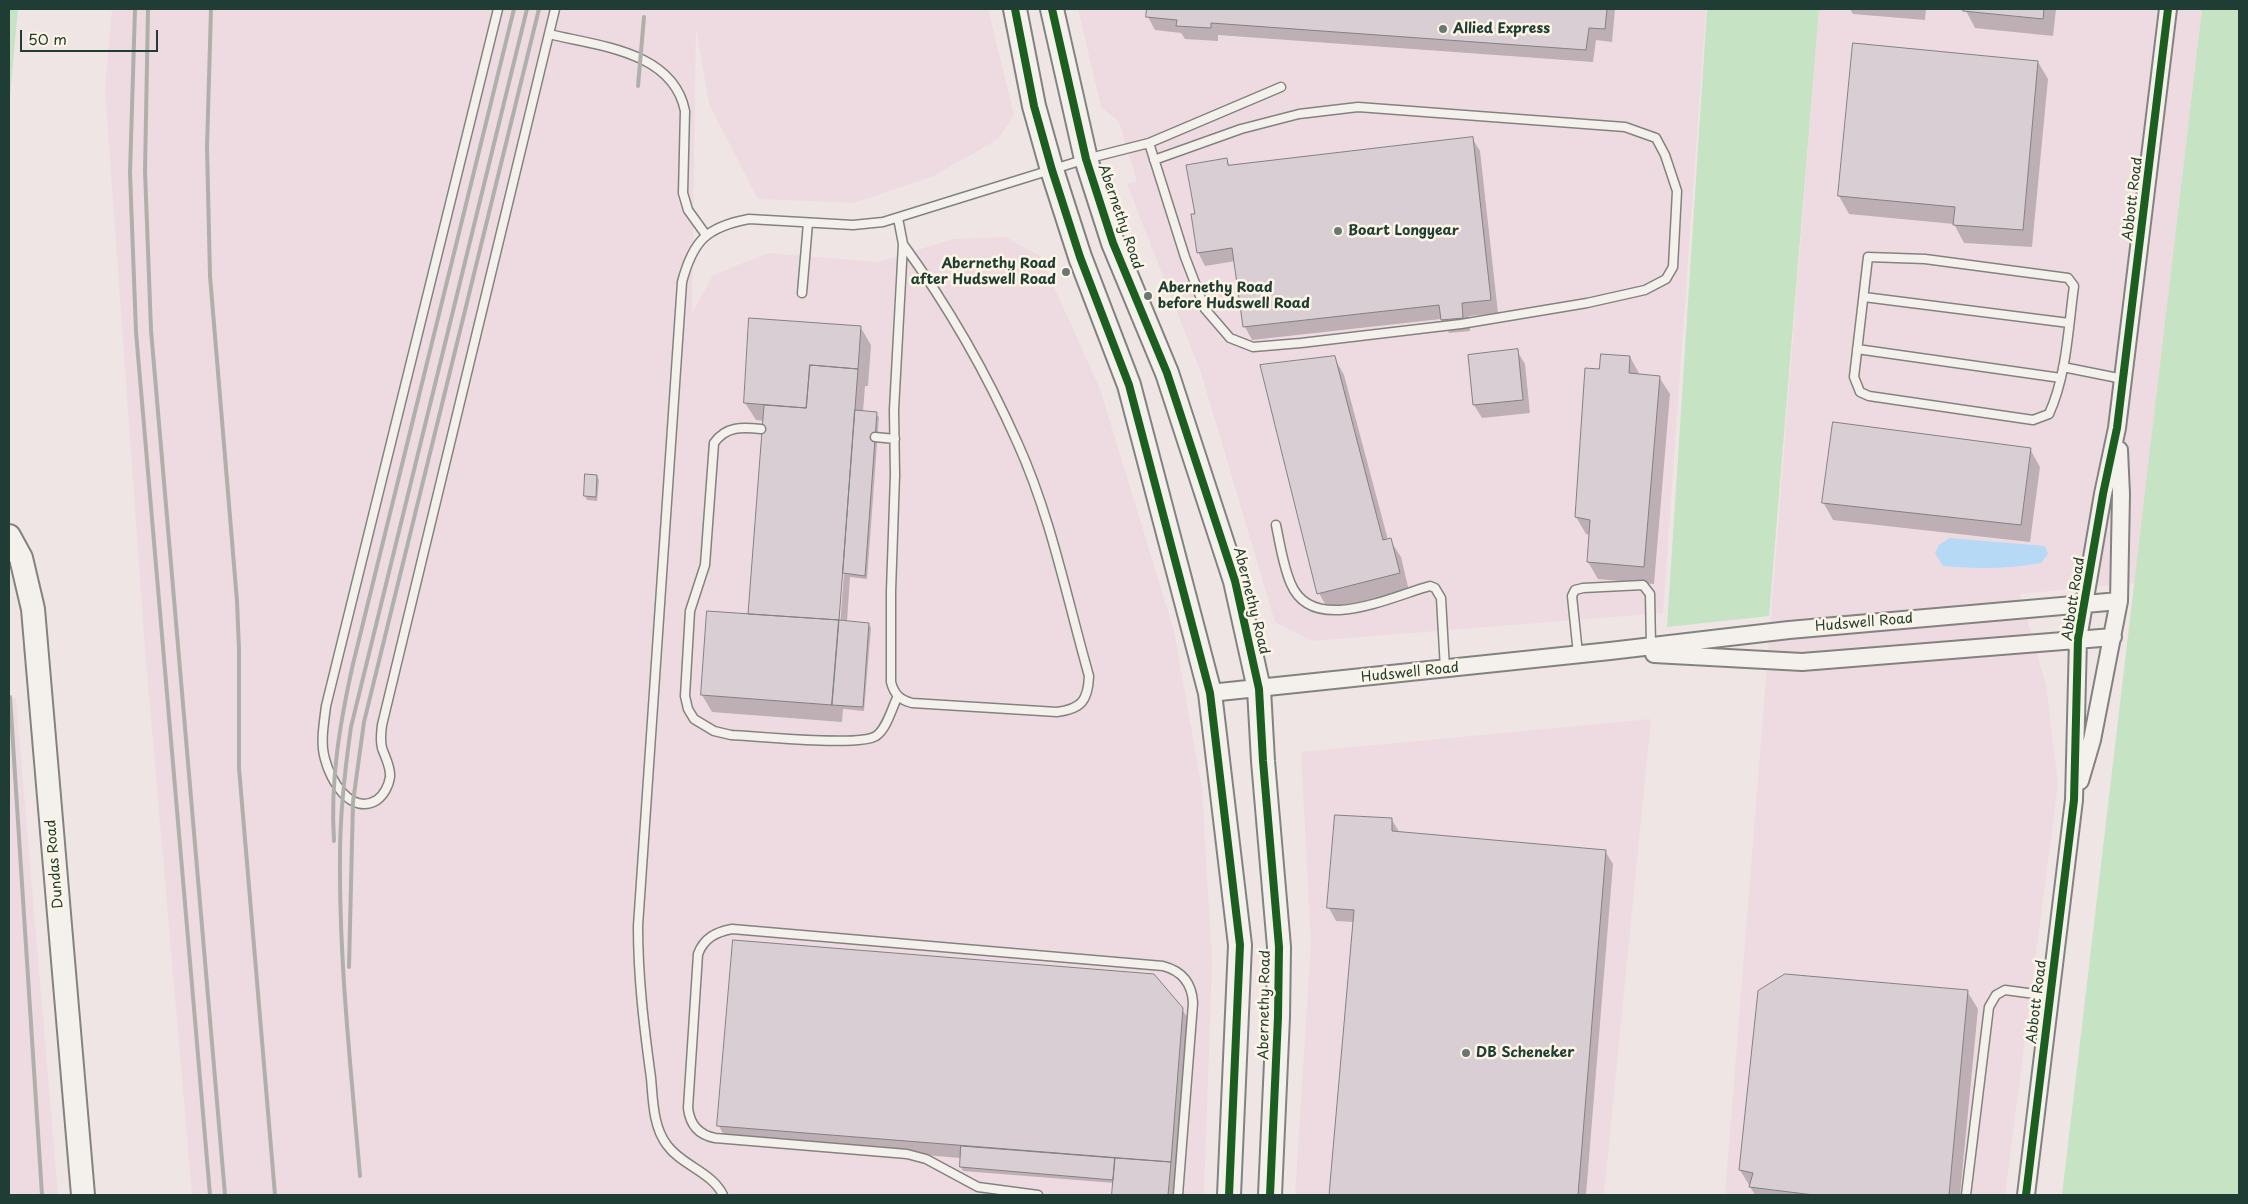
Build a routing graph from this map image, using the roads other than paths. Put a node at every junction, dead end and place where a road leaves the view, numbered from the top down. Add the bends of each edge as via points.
1 (498, 9) edge
2 (555, 9) edge
3 (1015, 9) edge
4 (1052, 9) edge
5 (2168, 9) edge
6 (549, 34) junction
7 (1282, 87) dead end
8 (1149, 143) junction
9 (1086, 159) junction
10 (1154, 160) junction
11 (1052, 170) junction
12 (898, 218) junction
13 (808, 223) junction
14 (706, 235) junction
15 (903, 244) junction
16 (802, 293) dead end
17 (1864, 296) junction
18 (2069, 324) junction
19 (1857, 349) junction
20 (2063, 367) junction
21 (2061, 378) junction
22 (2123, 379) junction
23 (2117, 428) junction
24 (761, 429) dead end
25 (875, 437) dead end
26 (895, 439) junction
27 (1276, 525) dead end
28 (9, 536) edge
29 (2119, 602) junction
30 (2085, 604) junction
31 (2113, 637) junction
32 (2078, 640) junction
33 (1651, 646) junction
34 (1610, 651) junction
35 (1578, 654) junction
36 (1445, 669) junction
37 (1259, 689) junction
38 (1210, 693) junction
39 (898, 696) junction
40 (2074, 800) junction
41 (2050, 996) junction
42 (83, 1195) edge
43 (723, 1195) edge
44 (1038, 1195) edge
45 (1178, 1195) edge
46 (1229, 1195) edge
47 (1270, 1195) edge
48 (1966, 1195) edge
49 (2026, 1195) edge

1 - 6 lane via 326,706 324,757 334,781 353,802 368,803 379,798 388,785 390,777 382,746 382,725
2 - 6 lane
3 - 11 main road, Abernethy Road via 1034,106
4 - 9 main road, Abernethy Road
5 - 22 street, Abbott Road
6 - 14 lane via 641,57 661,71 678,90 685,111 683,193 688,210
7 - 8 lane
8 - 9 lane
8 - 10 lane
9 - 11 lane
9 - 37 main road, Abernethy Road via 1113,243 1167,373 1223,543 1235,581
10 - 10 lane via 1241,129 1298,114 1358,108 1625,127 1656,138 1666,155 1677,191 1673,267 1666,279 1646,290 1597,301 1432,327 1253,347 1230,338 1205,309
11 - 12 lane
11 - 38 main road, Abernethy Road via 1080,257 1129,385
12 - 13 lane via 868,224
12 - 15 lane
13 - 14 lane via 749,219 732,222
13 - 16 lane
14 - 43 lane via 696,244 682,282 638,916 638,960 644,1031 662,1136 672,1151 716,1185
15 - 26 lane
15 - 39 lane via 954,320 1018,444 1051,538 1088,676 1088,689 1079,705 1057,712 912,703
17 - 18 lane
17 - 18 lane via 1868,257 1925,259 2068,278 2074,286
17 - 19 lane
18 - 20 lane
19 - 21 lane
19 - 21 lane via 1854,377 1860,392 1869,396 2033,420 2049,414 2058,395
20 - 21 lane
20 - 22 lane
22 - 23 street, Abbott Road
23 - 29 street, Abbott Road via 2121,494
23 - 30 street, Abbott Road
24 - 39 lane via 726,431 714,443 705,565 690,611 684,685 688,709 694,719 714,731 856,742 877,736
25 - 26 lane
26 - 39 lane via 891,682
27 - 36 lane via 1291,586 1303,600 1319,610 1339,612 1361,608 1430,586 1435,588 1441,598
28 - 42 main road, Dundas Road via 21,558 33,609
29 - 30 street, Hudswell Road
29 - 31 street, Abbott Road
30 - 32 street, Abbott Road
30 - 33 street, Hudswell Road via 1789,630
31 - 32 street, Hudswell Road
31 - 40 street, Abbott Road via 2092,740
32 - 34 street, Hudswell Road via 1802,662
32 - 40 street, Abbott Road
33 - 34 street, Hudswell Road
33 - 35 lane via 1648,589 1642,585 1583,588 1575,590 1572,596
34 - 35 street, Hudswell Road
35 - 36 street, Hudswell Road
36 - 37 street, Hudswell Road
37 - 38 street, Hudswell Road
37 - 47 main road, Abernethy Road via 1279,947
38 - 46 main road, Abernethy Road via 1240,945
40 - 41 street, Abbott Road
41 - 48 lane via 2005,990 1996,995 1989,1007
41 - 49 street, Abbott Road
44 - 45 lane via 978,1187 926,1160 907,1154 715,1138 699,1132 689,1118 688,1108 698,954 706,941 714,934 732,929 1174,969 1189,984 1193,1003

